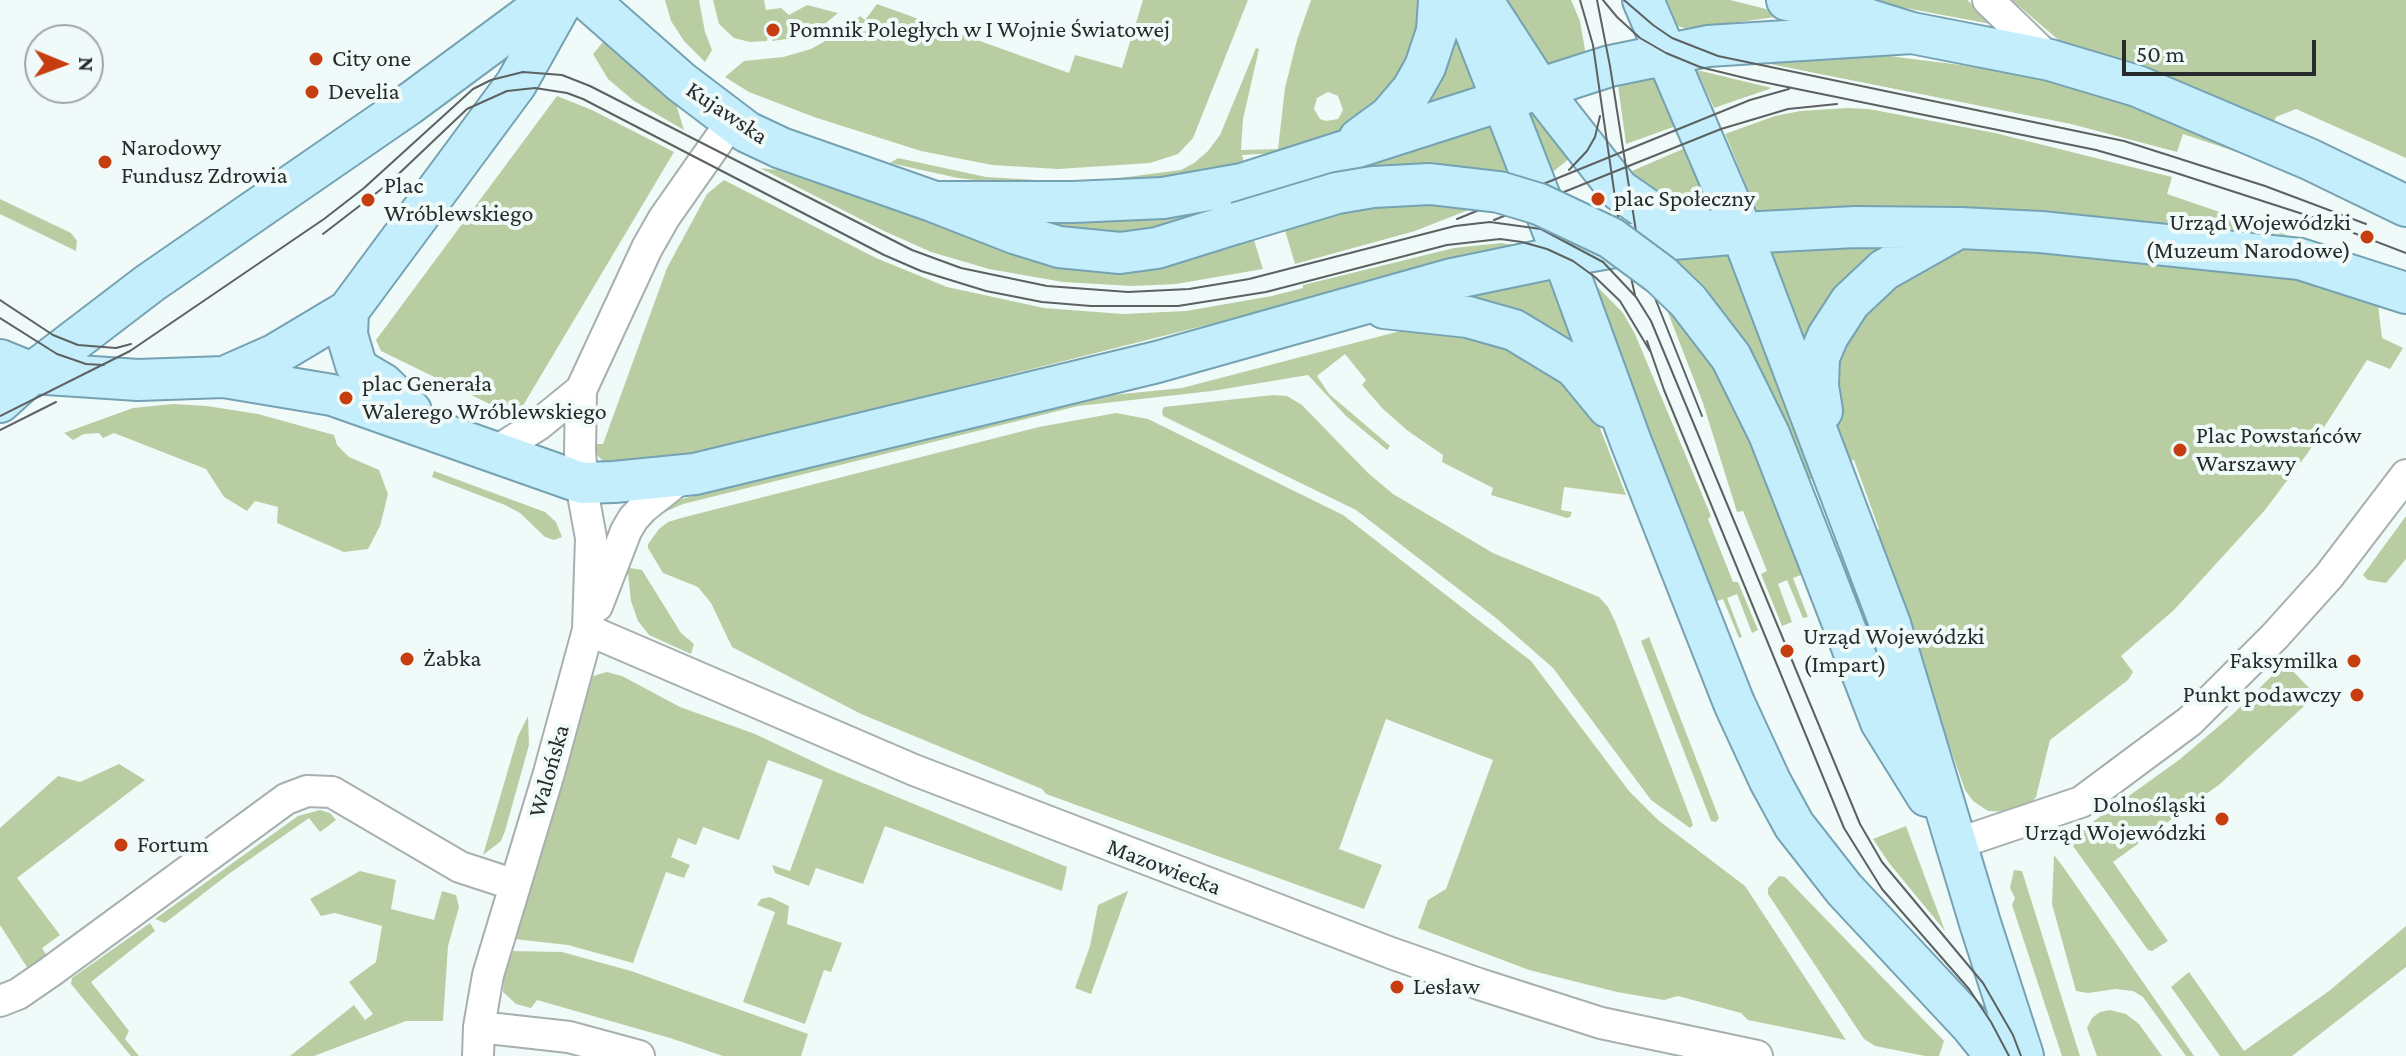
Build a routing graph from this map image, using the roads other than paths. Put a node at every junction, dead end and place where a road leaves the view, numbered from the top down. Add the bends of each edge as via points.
1 (550, 0) edge
2 (563, 0) edge
3 (588, 0) edge
4 (1439, 0) edge
5 (1463, 0) edge
6 (1482, 0) edge
7 (1643, 0) edge
8 (1787, 0) edge
9 (1988, 0) edge
10 (1912, 33) junction
11 (1668, 54) junction
12 (2050, 60) junction
13 (1520, 94) junction
14 (732, 121) junction
15 (1338, 154) junction
16 (935, 202) junction
17 (2406, 206) edge
18 (1960, 228) junction
19 (1731, 234) junction
20 (1563, 256) junction
21 (2406, 293) edge
22 (1360, 306) junction
23 (348, 311) junction
24 (16, 367) edge
25 (224, 377) junction
26 (581, 390) junction
27 (0, 402) edge
28 (429, 428) junction
29 (1631, 442) junction
30 (495, 452) junction
31 (1828, 455) junction
32 (2406, 475) edge
33 (681, 478) junction
34 (582, 483) junction
35 (588, 630) junction
36 (1956, 844) junction
37 (515, 885) junction
38 (0, 1001) edge
39 (478, 1041) edge
40 (639, 1056) edge
41 (1757, 1056) edge
42 (1996, 1056) edge
43 (2023, 1056) edge

1 - 24 main road via 150,283
2 - 23 main road via 516,84
3 - 14 main road, Kujawska
4 - 15 main road via 1437,31 1412,90 1389,117
5 - 13 main road
6 - 13 main road
7 - 11 main road
8 - 10 main road
9 - 12 street
10 - 11 main road via 1708,46
10 - 12 main road
11 - 13 main road
11 - 19 main road
12 - 17 main road via 2180,103
13 - 15 main road
13 - 19 main road via 1619,190 1648,210 1673,222
13 - 20 main road
14 - 16 main road, Kujawska via 781,148
14 - 26 street via 647,248
15 - 16 main road via 1242,184 1163,198
16 - 36 main road, Kujawska, bridge via 1043,243 1088,251 1147,250 1337,193 1430,184 1499,192 1539,204 1611,238 1688,301 1731,357 1769,434 1881,722
18 - 19 main road
18 - 21 main road via 2300,259
18 - 31 main road via 1884,270 1835,323 1818,370
19 - 20 main road
19 - 31 main road
20 - 22 main road via 1452,279
20 - 29 main road
22 - 29 main road via 1468,317 1514,330 1575,367
22 - 33 main road via 1157,362
23 - 25 main road via 276,354
23 - 28 main road via 347,335 356,365
24 - 25 main road via 138,380
24 - 27 main road
25 - 28 main road via 332,395
26 - 30 street
26 - 34 street
28 - 30 main road
29 - 42 main road via 1734,703 1782,806 1844,889
30 - 34 main road
31 - 36 main road via 1890,624
32 - 36 street via 2329,576 2190,721 2081,802
33 - 34 main road
33 - 35 street via 643,508 626,531
34 - 35 street, Walońska via 591,538
35 - 37 street, Walońska
35 - 41 street, Mazowiecka via 914,770 1423,965 1601,1023
36 - 43 main road
37 - 38 street via 460,867 332,792 307,791 286,799 50,972
37 - 39 street, Walońska via 488,975
39 - 40 street via 569,1037

